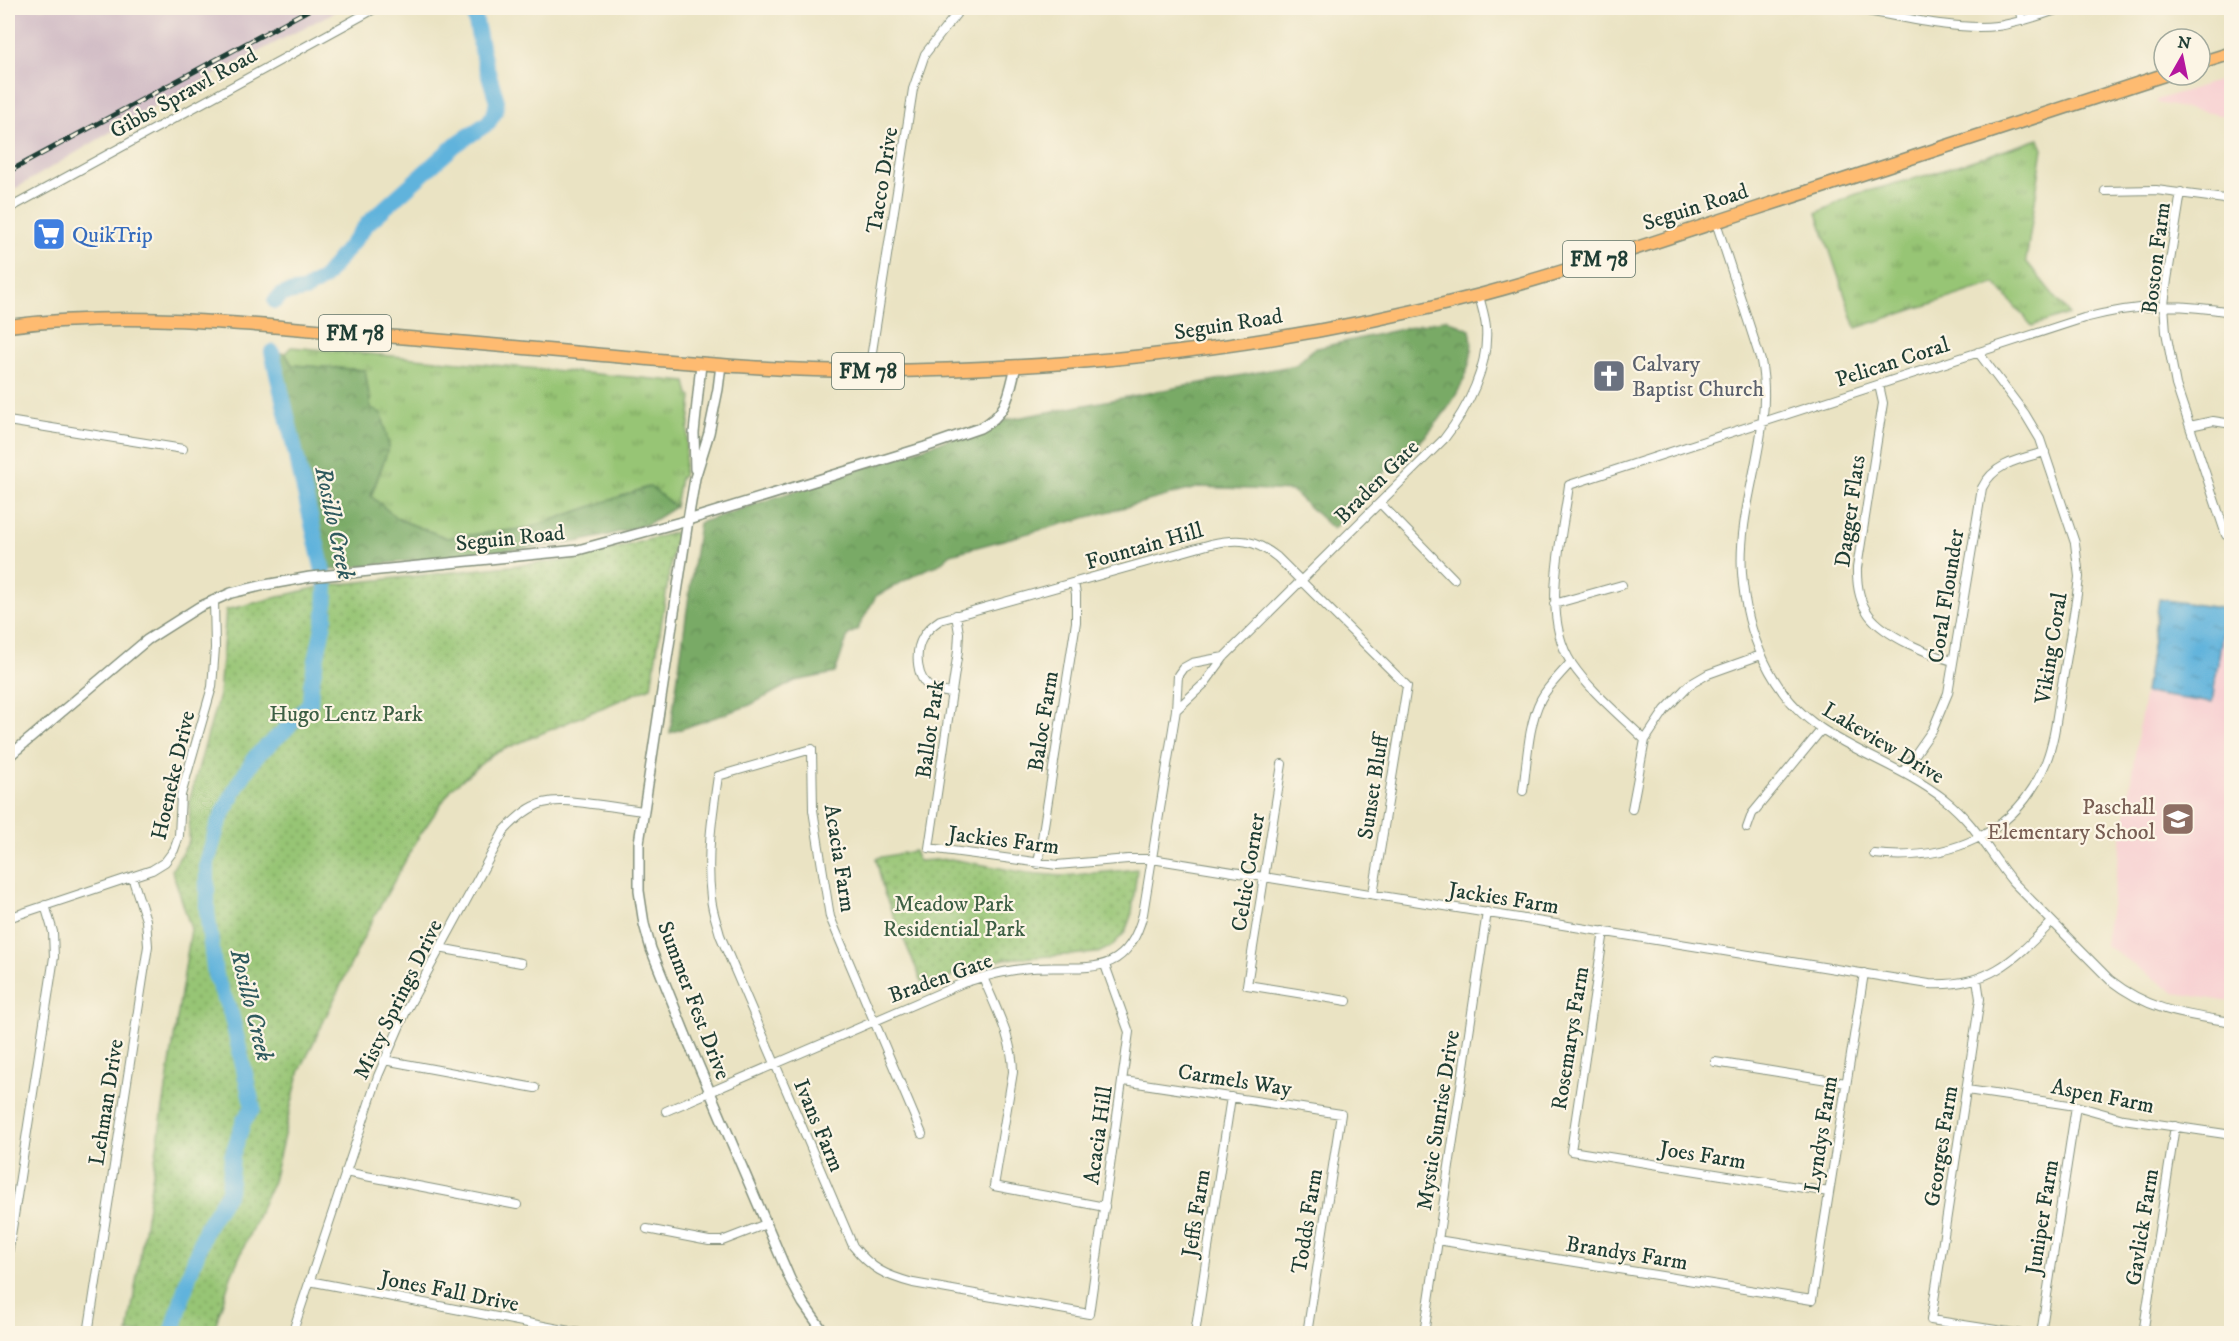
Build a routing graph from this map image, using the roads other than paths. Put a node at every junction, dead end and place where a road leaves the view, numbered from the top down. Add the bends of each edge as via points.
1 (375, 8) edge
2 (961, 8) edge
3 (1850, 8) edge
4 (2019, 8) edge
5 (2064, 8) edge
6 (2022, 21) junction
7 (2232, 53) edge
8 (2212, 59) edge
9 (2152, 79) edge
10 (2105, 191) dead end
11 (2181, 192) junction
12 (2232, 200) edge
13 (8, 209) edge
14 (1716, 222) junction
15 (1479, 295) junction
16 (2164, 305) junction
17 (2232, 312) edge
18 (8, 326) edge
19 (1978, 352) junction
20 (701, 364) junction
21 (721, 366) junction
22 (1016, 366) junction
23 (869, 371) junction
24 (1879, 385) junction
25 (1762, 421) junction
26 (8, 422) edge
27 (2232, 424) edge
28 (2190, 426) junction
29 (183, 449) dead end
30 (2044, 452) junction
31 (695, 478) junction
32 (1380, 503) junction
33 (688, 520) junction
34 (2229, 536) edge
35 (1454, 579) dead end
36 (1301, 582) junction
37 (1074, 584) junction
38 (1622, 585) dead end
39 (214, 600) junction
40 (1554, 604) junction
41 (956, 615) junction
42 (1761, 655) junction
43 (1224, 657) junction
44 (1953, 661) junction
45 (1571, 662) junction
46 (1407, 686) joint
47 (952, 693) junction
48 (1176, 710) junction
49 (1822, 729) junction
50 (1645, 740) junction
51 (812, 749) joint
52 (8, 757) edge
53 (1282, 764) dead end
54 (1903, 772) junction
55 (1523, 791) dead end
56 (1632, 809) dead end
57 (644, 811) junction
58 (1747, 828) dead end
59 (1981, 836) junction
60 (930, 848) joint
61 (1874, 854) dead end
62 (1152, 860) junction
63 (1038, 864) junction
64 (132, 877) junction
65 (1265, 877) junction
66 (1373, 894) junction
67 (45, 905) junction
68 (1487, 912) junction
69 (8, 918) edge
70 (2052, 921) junction
71 (1604, 931) junction
72 (439, 948) junction
73 (521, 963) dead end
74 (1104, 965) junction
75 (1864, 973) junction
76 (983, 977) junction
77 (1977, 979) junction
78 (1347, 1001) dead end
79 (874, 1022) junction
80 (2232, 1022) edge
81 (384, 1060) junction
82 (1715, 1062) dead end
83 (774, 1064) junction
84 (1124, 1081) junction
85 (1846, 1083) junction
86 (535, 1088) dead end
87 (1967, 1090) junction
88 (709, 1092) junction
89 (1231, 1097) junction
90 (2076, 1106) junction
91 (666, 1111) dead end
92 (1341, 1114) joint
93 (2175, 1126) junction
94 (922, 1134) dead end
95 (2232, 1135) edge
96 (1571, 1151) joint
97 (345, 1172) junction
98 (1829, 1192) junction
99 (517, 1205) dead end
100 (1105, 1206) junction
101 (766, 1224) junction
102 (647, 1229) dead end
103 (1437, 1240) junction
104 (8, 1255) edge
105 (309, 1281) junction
106 (1812, 1300) joint
107 (1089, 1314) joint
108 (88, 1334) edge
109 (292, 1334) edge
110 (585, 1334) edge
111 (825, 1334) edge
112 (1196, 1334) edge
113 (1307, 1334) edge
114 (1424, 1334) edge
115 (2022, 1334) edge
116 (2041, 1334) edge
117 (2143, 1334) edge

1 - 13 street, Gibbs Sprawl Road
2 - 23 street, Tacco Drive via 925,54 914,86
3 - 6 street via 1957,26
4 - 6 street
5 - 6 street
7 - 8 main road
9 - 14 main road, Seguin Road / FM 78
10 - 11 street
11 - 12 street
11 - 16 street, Boston Farm
14 - 15 main road, Seguin Road / FM 78
14 - 25 street, Lakeview Drive via 1761,361 1765,379
15 - 22 main road, Seguin Road / FM 78 via 1246,343 1118,359
15 - 32 street, Braden Gate via 1486,344 1481,371 1458,422
16 - 17 street, Pelican Coral
16 - 19 street, Pelican Coral via 2084,318
16 - 28 street, Boston Farm via 2171,366
18 - 20 main road, Seguin Road / FM 78 via 86,320 176,320
19 - 24 street, Pelican Coral
19 - 30 street, Viking Coral via 2033,426
20 - 21 main road, Seguin Road / FM 78
20 - 31 street, Summer Fest Drive via 694,433
21 - 23 main road, Seguin Road / FM 78
21 - 31 street, Summer Fest Drive via 709,433
22 - 23 main road, Seguin Road / FM 78
22 - 33 street, Seguin Road via 1002,411 980,428
24 - 25 street, Pelican Coral
24 - 44 street, Dagger Flats via 1883,403 1857,568 1859,596 1879,627 1938,658
25 - 40 street, Pelican Coral via 1569,485
25 - 42 street, Lakeview Drive via 1742,543 1747,616
26 - 29 street
27 - 28 street via 2213,421
28 - 34 street, Boston Farm
30 - 44 street, Coral Flounder via 2004,465 1982,488
30 - 59 street, Viking Coral via 2075,543 2079,577 2055,728 2047,760 2025,798 2009,816
31 - 33 street, Summer Fest Drive
32 - 35 street
32 - 36 street, Braden Gate
33 - 39 street, Seguin Road via 563,553 310,577
33 - 57 street, Summer Fest Drive
36 - 37 street, Fountain Hill via 1266,549 1255,543 1229,540
36 - 43 street, Braden Gate
36 - 46 street, Fountain Hill
37 - 41 street, Fountain Hill
37 - 63 street, Baloc Farm via 1076,622
38 - 40 street
39 - 52 street, Seguin Road via 147,640
39 - 64 street, Hoeneke Drive via 212,687 181,795 179,836 165,862
40 - 45 street via 1557,630
41 - 47 street, Ballot Park via 959,633
41 - 47 street, Fountain Hill via 940,620 923,637 918,663 922,679 931,688
42 - 49 street, Lakeview Drive via 1785,694
42 - 50 street via 1689,685 1665,710
43 - 48 street, Braden Gate via 1205,683
43 - 48 street via 1183,668 1178,675
44 - 54 street, Coral Flounder via 1940,717
45 - 50 street
45 - 55 street via 1538,708
46 - 66 street, Sunset Bluff
47 - 60 street, Ballot Park
48 - 62 street
49 - 54 street, Lakeview Drive
49 - 58 street via 1752,814
50 - 56 street
51 - 79 street, Acacia Farm via 813,810 830,917
51 - 83 street, Ivans Farm via 718,776 709,843 711,901 720,935
53 - 65 street, Celtic Corner
54 - 59 street, Lakeview Drive via 1945,799
57 - 72 street, Misty Springs Drive via 560,800 533,807 504,831
57 - 88 street, Summer Fest Drive via 639,891 644,924
59 - 61 street, Viking Coral via 1957,848 1926,855
59 - 70 street, Lakeview Drive via 2001,868
60 - 63 street, Jackies Farm
62 - 63 street, Jackies Farm
62 - 65 street, Jackies Farm
62 - 74 street via 1139,930 1121,956
64 - 67 street, Hoeneke Drive
64 - 108 street, Lehman Drive via 146,920 148,946
65 - 66 street, Jackies Farm
65 - 78 street, Celtic Corner via 1247,985
66 - 68 street, Jackies Farm
67 - 69 street, Hoeneke Drive
67 - 104 street via 53,932 54,957
68 - 71 street, Jackies Farm
68 - 103 street, Mystic Sunrise Drive
70 - 77 street, Jackies Farm via 2019,955
70 - 80 street, Lakeview Drive via 2110,980 2134,996 2167,1011
71 - 75 street, Jackies Farm
71 - 96 street, Rosemarys Farm
72 - 73 street
72 - 81 street, Misty Springs Drive
74 - 76 street, Braden Gate via 1022,969
74 - 84 street, Acacia Hill via 1129,1032
75 - 77 street, Jackies Farm via 1940,984
75 - 85 street, Lyndys Farm
76 - 79 street, Braden Gate
76 - 100 street via 1013,1059 994,1186
77 - 87 street, Georges Farm via 1980,999
79 - 83 street, Braden Gate
79 - 94 street, Acacia Farm
81 - 86 street
81 - 97 street, Misty Springs Drive
82 - 85 street
83 - 88 street, Braden Gate
83 - 107 street, Ivans Farm via 842,1223 867,1263 888,1276 913,1283
84 - 89 street, Carmels Way
84 - 100 street, Acacia Hill
85 - 98 street, Lyndys Farm
87 - 90 street, Aspen Farm
87 - 115 street, Georges Farm via 1931,1320
88 - 91 street, Braden Gate
88 - 101 street, Summer Fest Drive
89 - 92 street, Carmels Way
89 - 112 street, Jeffs Farm
90 - 93 street, Aspen Farm via 2123,1119
90 - 116 street, Juniper Farm
92 - 113 street, Todds Farm
93 - 95 street, Aspen Farm
93 - 117 street, Gavlick Farm
96 - 98 street, Joes Farm
97 - 99 street
97 - 105 street, Misty Springs Drive
98 - 106 street, Lyndys Farm
100 - 107 street, Acacia Hill
101 - 102 street via 722,1241
101 - 111 street, Summer Fest Drive via 803,1304
103 - 106 street, Brandys Farm
103 - 114 street, Mystic Sunrise Drive
105 - 109 street, Misty Springs Drive
105 - 110 street, Jones Fall Drive

